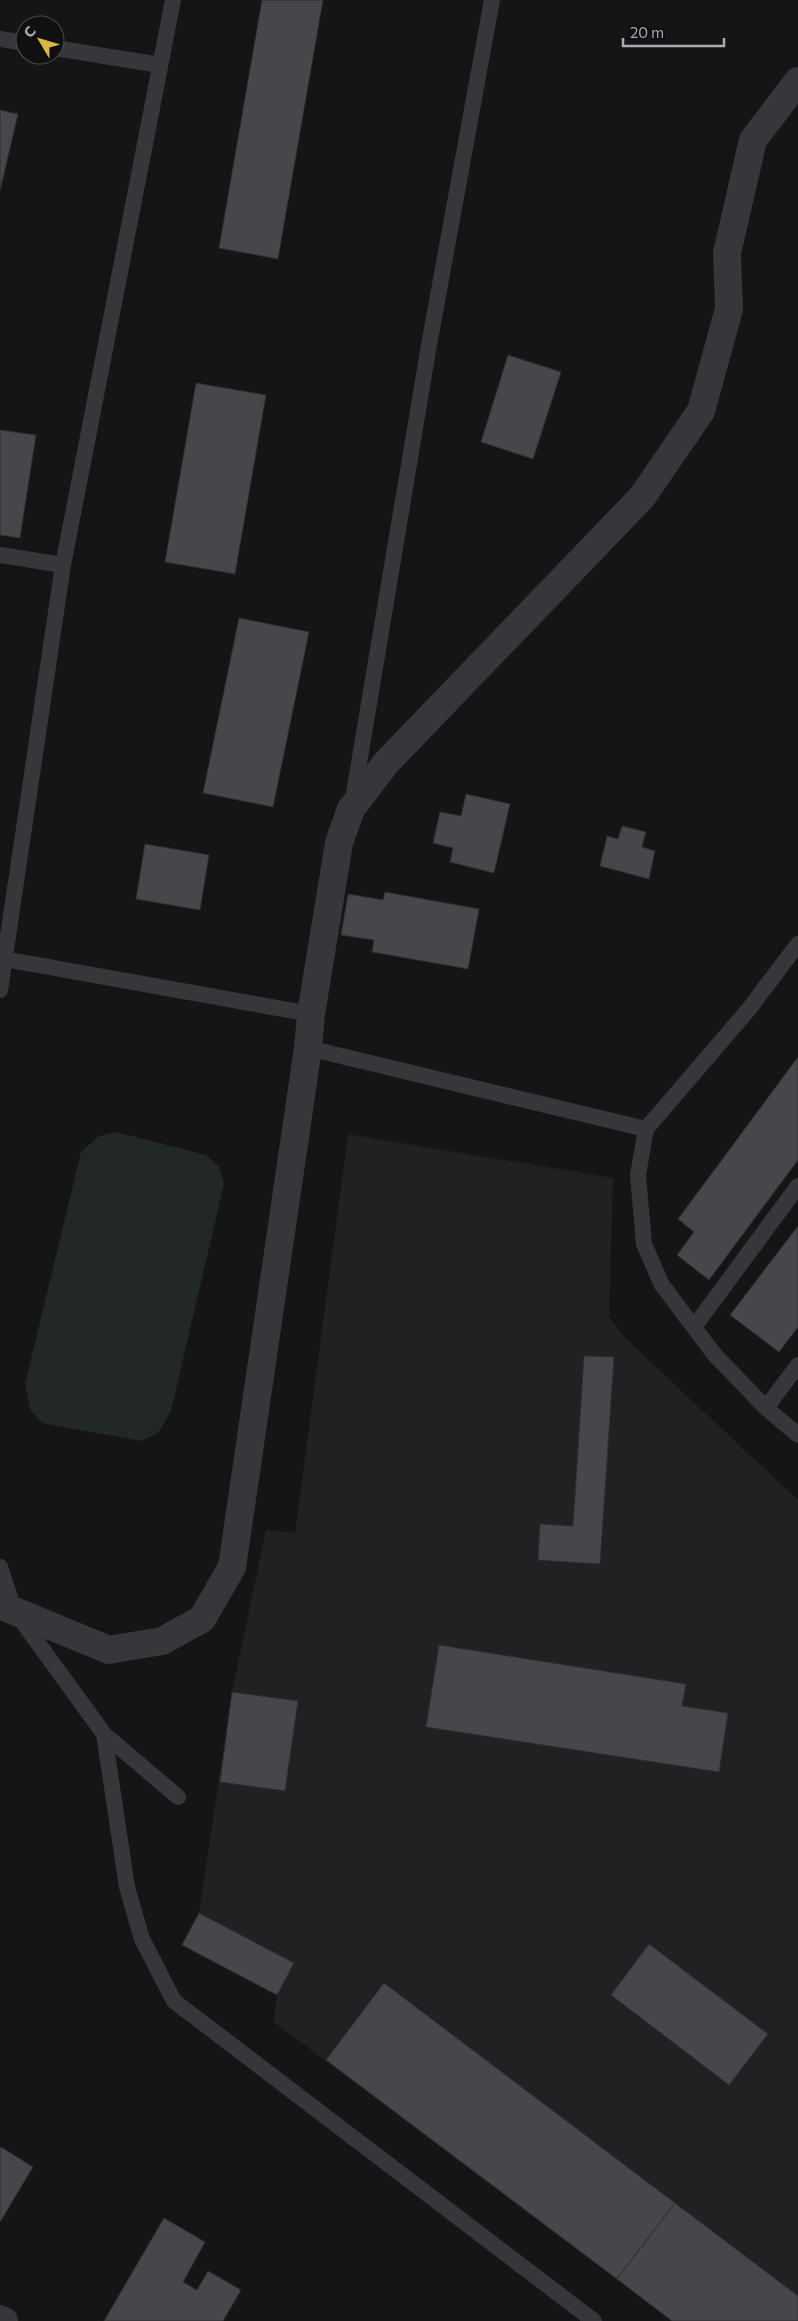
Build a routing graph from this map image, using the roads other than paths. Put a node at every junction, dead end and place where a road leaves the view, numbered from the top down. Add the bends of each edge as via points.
1 (173, 0) edge
2 (492, 0) edge
3 (0, 39) edge
4 (15, 41) edge
5 (65, 50) edge
6 (160, 65) junction
7 (798, 81) edge
8 (0, 555) edge
9 (63, 565) junction
10 (352, 809) junction
11 (798, 944) edge
12 (4, 959) junction
13 (0, 990) edge
14 (311, 1014) junction
15 (308, 1048) junction
16 (646, 1129) junction
17 (798, 1186) edge
18 (694, 1327) junction
19 (798, 1365) edge
20 (766, 1408) junction
21 (798, 1435) edge
22 (0, 1567) edge
23 (7, 1608) edge
24 (104, 1734) junction
25 (178, 1797) dead end
26 (0, 2319) edge
27 (4, 2321) edge
28 (594, 2321) edge

1 - 6 lane
2 - 10 lane via 429,345
3 - 4 lane
5 - 6 lane
6 - 9 lane
7 - 10 street via 754,140 727,253 729,309 701,411 642,497 386,763
8 - 9 lane
9 - 12 lane
10 - 14 street via 339,843
11 - 16 lane via 748,1009
12 - 13 lane
12 - 14 lane
14 - 15 street
15 - 16 lane
15 - 23 street via 232,1567 202,1619 162,1641 109,1650
16 - 18 lane via 638,1175 644,1244 662,1284
17 - 18 lane
18 - 20 lane via 714,1354
19 - 20 lane
20 - 21 lane
22 - 23 lane
23 - 24 lane
24 - 25 lane
24 - 28 lane via 127,1887 142,1940 174,2001
26 - 27 street

